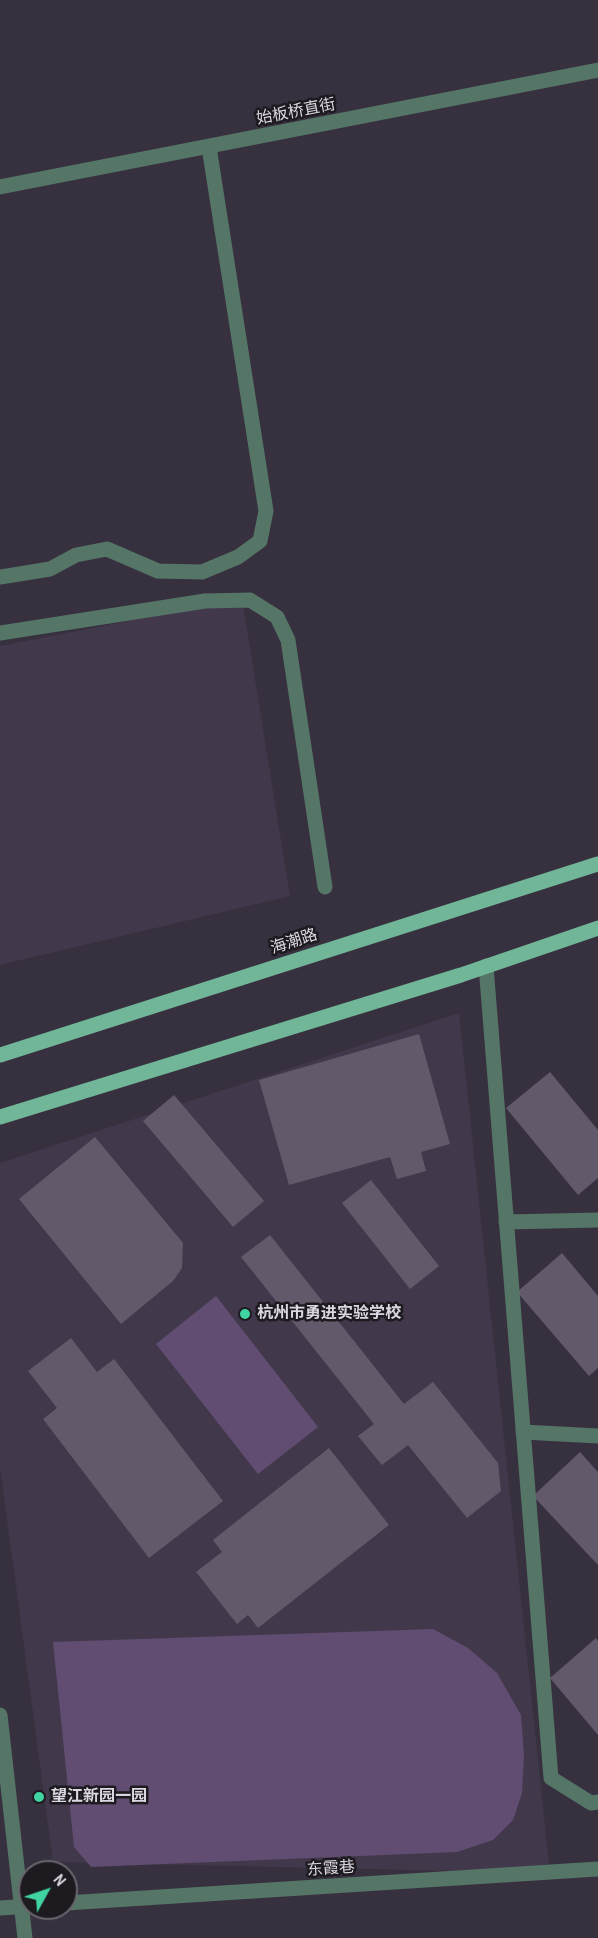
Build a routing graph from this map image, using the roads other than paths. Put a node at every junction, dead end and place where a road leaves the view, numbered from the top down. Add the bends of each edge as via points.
1 (598, 70) edge
2 (209, 147) junction
3 (0, 188) edge
4 (0, 576) edge
5 (0, 633) edge
6 (598, 864) edge
7 (325, 887) dead end
8 (598, 928) edge
9 (486, 966) junction
10 (0, 1055) edge
11 (0, 1117) edge
12 (598, 1220) edge
13 (506, 1222) junction
14 (523, 1432) junction
15 (598, 1436) edge
16 (0, 1715) edge
17 (598, 1802) edge
18 (20, 1860) edge
19 (598, 1869) edge
20 (78, 1903) edge
21 (18, 1907) edge
22 (0, 1908) edge
23 (26, 1920) edge
24 (25, 1938) edge

1 - 2 street, 始板桥直街
2 - 3 street, 始板桥直街
2 - 4 street via 266,511 260,541 238,557 202,572 158,571 107,549 76,555 50,569
5 - 7 street via 205,601 250,600 277,617 288,640
6 - 10 main road, 海潮路
8 - 9 main road
9 - 11 main road
9 - 13 street
12 - 13 street
13 - 14 street
14 - 15 street
14 - 17 street via 551,1778 591,1803
16 - 18 street
19 - 20 street, 东霞巷
21 - 22 street
23 - 24 street

